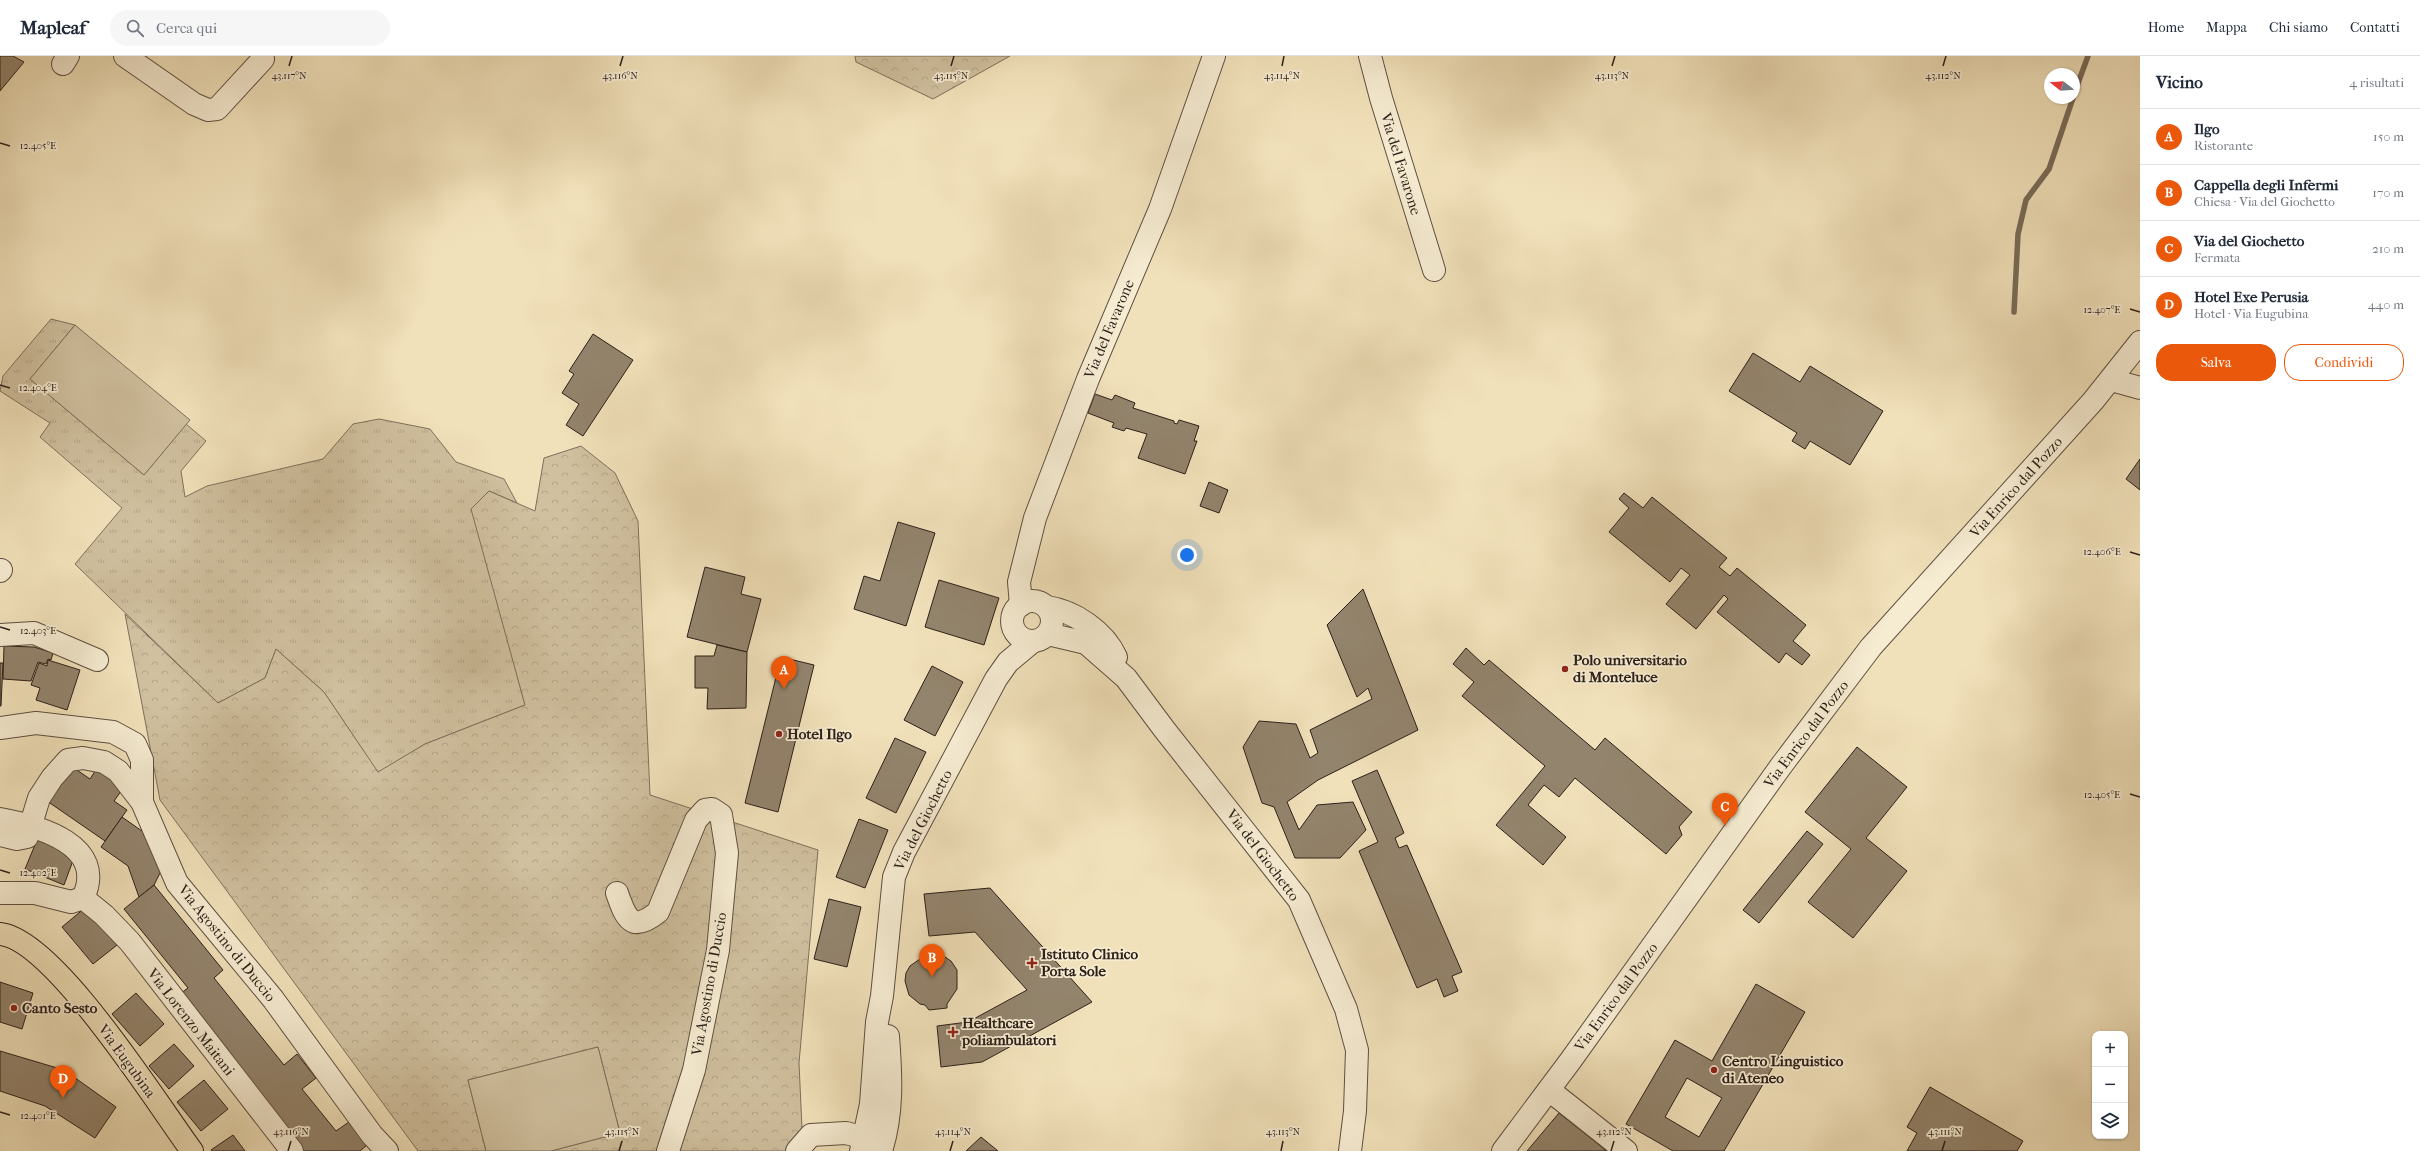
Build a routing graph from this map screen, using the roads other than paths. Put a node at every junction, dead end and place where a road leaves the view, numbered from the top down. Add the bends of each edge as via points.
1 (125, 56) edge
2 (262, 56) edge
3 (1214, 56) edge
4 (1370, 56) edge
5 (1434, 270) dead end
6 (2140, 342) edge
7 (2111, 380) junction
8 (2140, 388) edge
9 (1021, 605) junction
10 (1047, 607) junction
11 (1012, 625) junction
12 (0, 635) edge
13 (1040, 638) junction
14 (97, 660) dead end
15 (1126, 678) junction
16 (996, 679) junction
17 (0, 728) edge
18 (142, 802) junction
19 (0, 819) edge
20 (32, 825) junction
21 (0, 835) edge
22 (0, 893) edge
23 (617, 893) dead end
24 (83, 898) junction
25 (0, 934) edge
26 (1549, 1090) junction
27 (869, 1147) edge
28 (192, 1151) edge
29 (292, 1151) edge
30 (387, 1151) edge
31 (668, 1151) edge
32 (797, 1151) edge
33 (1350, 1151) edge
34 (1503, 1151) edge
35 (1626, 1151) edge

1 - 2 street via 194,104 208,110 217,109 263,59
3 - 9 street, Via del Favarone via 1160,209 1088,379 1035,518 1019,582
4 - 5 street, Via del Favarone
6 - 7 street, Via Enrico dal Pozzo
7 - 8 street
7 - 26 street, Via Enrico dal Pozzo via 1870,647 1781,766
9 - 10 street, Via del Giochetto via 1033,601
9 - 11 street, Via del Giochetto via 1014,613
10 - 13 street via 1052,619
10 - 15 street, Via del Giochetto via 1069,613 1096,631 1114,652
11 - 13 street, Via del Giochetto via 1018,636
11 - 16 street, Via del Giochetto
12 - 14 street via 34,633
13 - 15 street, Via del Giochetto via 1086,643
13 - 16 street, Via del Giochetto via 1008,662
15 - 33 street, Via del Giochetto via 1299,900 1346,1009 1357,1050 1355,1111
16 - 27 street, Via del Giochetto via 904,852 894,877 877,1022
17 - 18 street via 36,723 76,726 119,735 135,744 142,760
18 - 20 street, Via Agostino di Duccio via 118,771 104,762 83,758 68,760 39,798
18 - 30 street, Via Agostino di Duccio via 177,883 273,999 372,1135
19 - 20 street
20 - 21 street via 27,837 17,839
20 - 24 street via 78,849 86,859 89,886
22 - 24 street via 35,893 71,902
23 - 31 street, Via Agostino di Duccio via 626,917 635,923 646,921 658,912 696,820 705,810 712,809 721,815 727,853 718,950 694,1070
24 - 29 street, Via Lorenzo Maitani via 130,942
25 - 28 main road, Via Eugubina via 6,934 30,948 57,972 114,1042
26 - 34 street, Via Enrico dal Pozzo
26 - 35 street
27 - 32 street via 846,1133 811,1135

